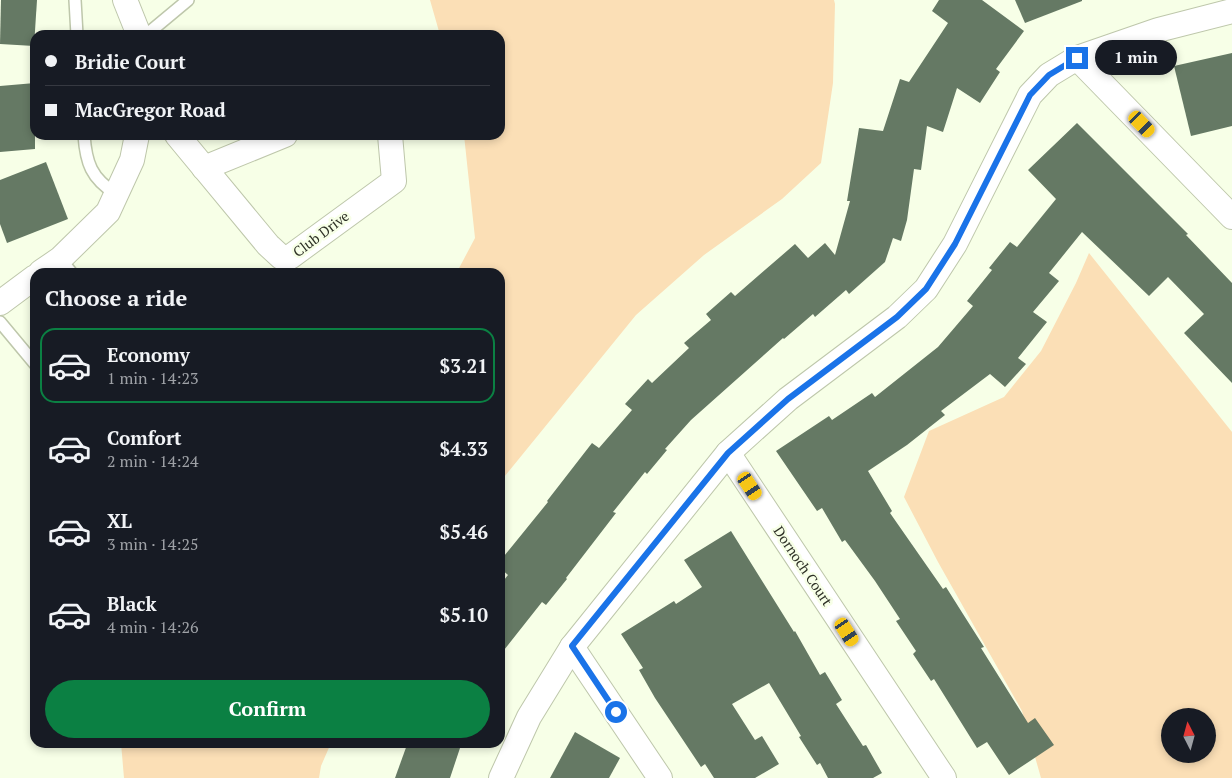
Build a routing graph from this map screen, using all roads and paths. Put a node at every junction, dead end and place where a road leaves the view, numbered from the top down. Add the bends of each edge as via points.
1 (75, 0) edge
2 (124, 0) edge
3 (188, 0) edge
4 (1232, 11) edge
5 (77, 30) edge
6 (137, 30) edge
7 (152, 30) edge
8 (1077, 58) junction
9 (84, 140) edge
10 (135, 140) edge
11 (181, 140) edge
12 (273, 140) edge
13 (390, 140) edge
14 (204, 168) junction
15 (116, 194) junction
16 (1232, 217) edge
17 (65, 266) edge
18 (30, 281) edge
19 (0, 303) edge
20 (0, 322) edge
21 (30, 358) edge
22 (728, 453) junction
23 (572, 646) junction
24 (501, 778) edge
25 (660, 778) edge
26 (944, 778) edge

1 - 5 lane
2 - 6 street
3 - 7 lane
4 - 8 street via 1158,30
8 - 16 street
8 - 22 street via 1049,75 1030,95 955,244 926,289 897,317 788,399
9 - 15 lane via 90,168 103,186
10 - 15 street via 132,160
11 - 14 street, Club Drive
12 - 14 street
13 - 14 street, Club Drive via 394,181 290,257 281,257 268,245
15 - 17 street via 108,212
18 - 19 street
20 - 21 lane
22 - 23 street
22 - 26 street, Dornoch Court
23 - 24 street via 529,717
23 - 25 street

